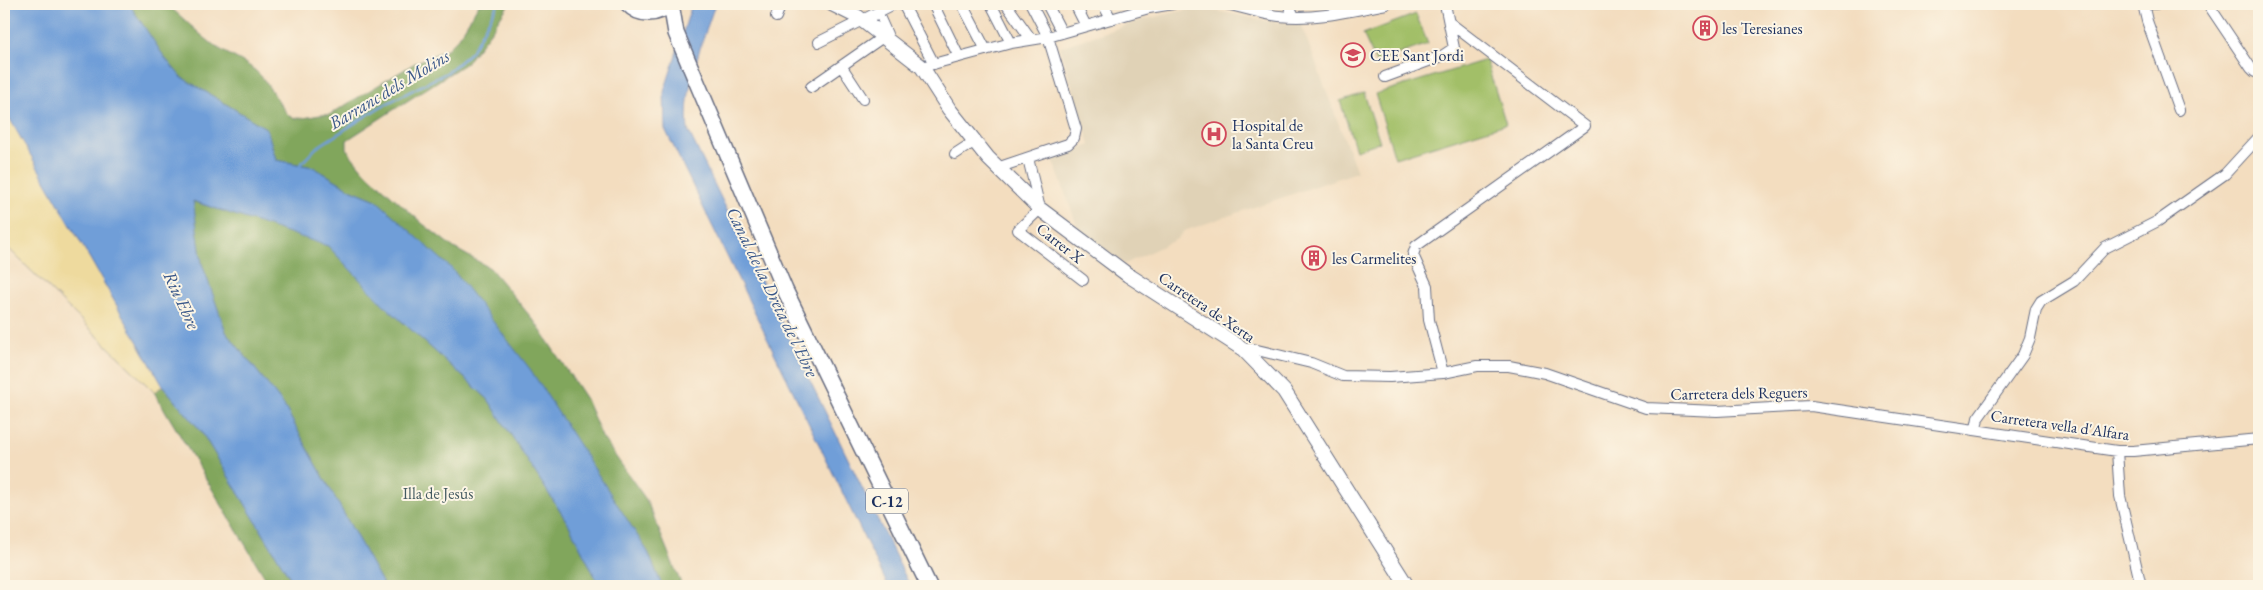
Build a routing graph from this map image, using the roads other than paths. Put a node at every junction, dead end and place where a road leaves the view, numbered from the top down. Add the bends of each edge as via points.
1 (628, 4) edge
2 (670, 4) edge
3 (780, 4) edge
4 (894, 4) edge
5 (903, 4) edge
6 (933, 4) edge
7 (962, 4) edge
8 (991, 4) edge
9 (1006, 4) edge
10 (1031, 4) edge
11 (1047, 4) edge
12 (1075, 4) edge
13 (1103, 4) edge
14 (1173, 4) edge
15 (1229, 4) edge
16 (1288, 4) edge
17 (1385, 4) edge
18 (1445, 4) edge
19 (2144, 4) edge
20 (2156, 4) edge
21 (2208, 4) edge
22 (838, 5) edge
23 (1159, 5) edge
24 (1350, 7) edge
25 (875, 8) edge
26 (1133, 8) edge
27 (649, 14) junction
28 (1294, 16) junction
29 (776, 17) dead end
30 (1111, 19) junction
31 (861, 20) junction
32 (1450, 23) junction
33 (1086, 26) junction
34 (1062, 33) junction
35 (677, 34) junction
36 (886, 36) junction
37 (1048, 36) junction
38 (1031, 39) junction
39 (819, 42) dead end
40 (1011, 43) junction
41 (986, 50) junction
42 (959, 57) junction
43 (928, 66) junction
44 (842, 67) junction
45 (2259, 71) edge
46 (1384, 76) dead end
47 (811, 87) dead end
48 (863, 99) dead end
49 (2179, 110) dead end
50 (2259, 137) edge
51 (975, 142) junction
52 (955, 154) dead end
53 (1028, 158) junction
54 (997, 168) junction
55 (1040, 209) junction
56 (1083, 280) dead end
57 (1244, 349) junction
58 (1444, 373) junction
59 (1976, 429) junction
60 (2259, 438) edge
61 (2117, 450) junction
62 (929, 586) edge
63 (1408, 586) edge
64 (2141, 586) edge

1 - 27 main road
2 - 27 main road, C-12
2 - 35 main road, C-12
3 - 29 street
4 - 25 street
5 - 43 street
6 - 42 street
7 - 41 street
8 - 40 street
9 - 38 street
10 - 37 street
11 - 34 street
12 - 33 street
13 - 30 street
14 - 23 street
15 - 28 street via 1265,14
16 - 28 street
17 - 24 street
18 - 32 street
19 - 20 street
19 - 49 street
21 - 45 street via 2250,68
22 - 31 main road
23 - 26 street
24 - 28 street
25 - 31 street
26 - 30 street
27 - 35 main road
30 - 33 street
31 - 36 main road
31 - 39 street
32 - 46 street via 1455,45 1450,52
32 - 58 street via 1585,126 1416,246 1413,255 1427,286 1429,320
33 - 34 street
34 - 37 street
35 - 62 main road, C-12 via 785,290
36 - 43 main road
36 - 44 street
37 - 38 street
37 - 53 street via 1076,129 1071,141
38 - 40 street
40 - 41 street
41 - 42 street
42 - 43 street
43 - 51 main road, Carretera de Xerta via 950,109
44 - 47 street
44 - 48 street
50 - 59 street via 2225,174 2158,220 2105,248 2074,280 2041,301 2022,355 1978,418
51 - 52 street
51 - 54 main road, Carretera de Xerta
53 - 54 street
53 - 55 street
54 - 55 main road, Carretera de Xerta
55 - 56 street, Carrer X via 1018,230
55 - 57 main road, Carretera de Xerta via 1128,275
57 - 58 street, Carretera dels Reguers via 1311,363 1343,376 1365,378
57 - 63 main road, Carretera de Xerta via 1284,391
58 - 59 street, Carretera dels Reguers via 1476,366 1509,366 1545,373 1646,408 1717,411 1811,406
59 - 61 street, Carretera vella d'Alfara
60 - 61 street, Carretera vella d'Alfara
61 - 64 street via 2120,496

